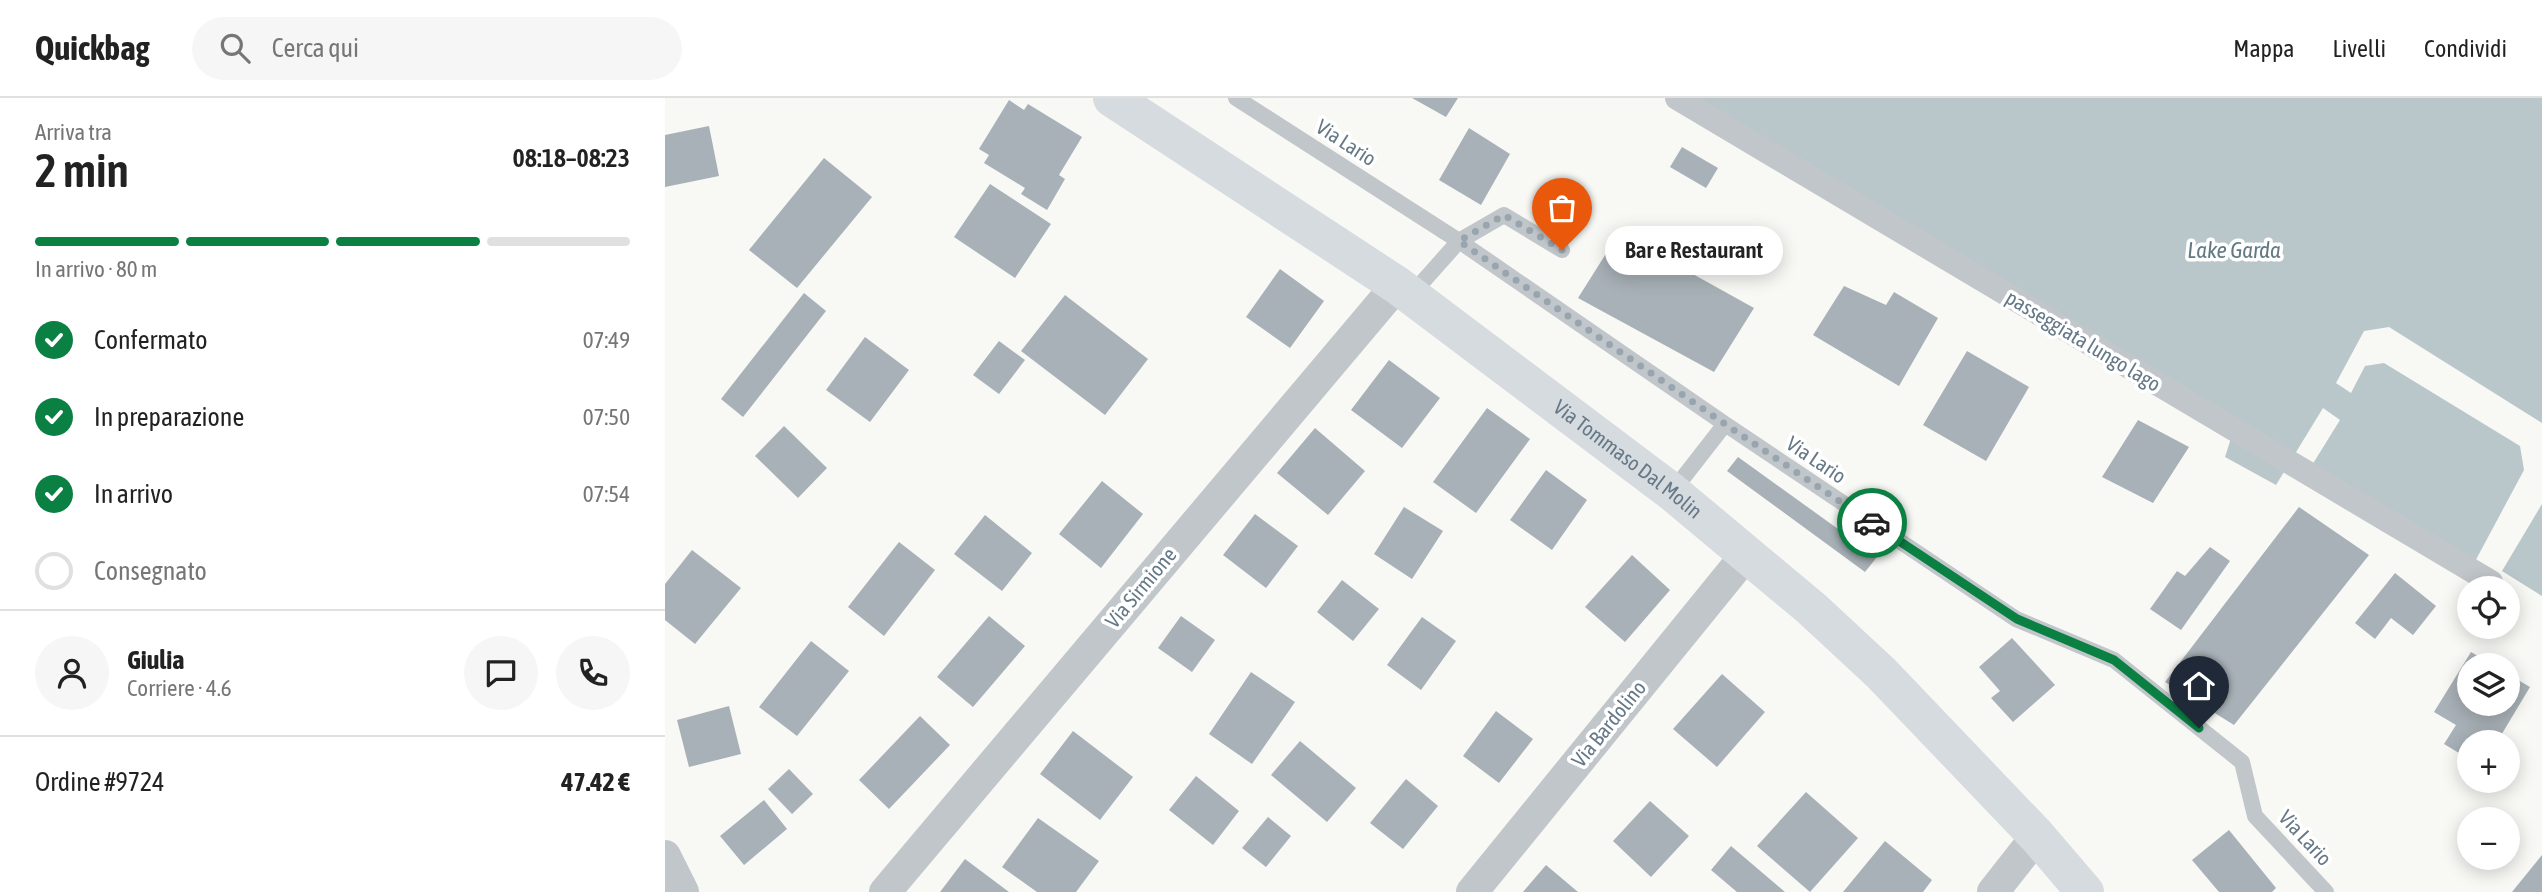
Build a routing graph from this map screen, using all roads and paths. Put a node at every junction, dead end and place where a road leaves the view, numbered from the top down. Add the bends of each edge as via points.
1 (1112, 98) edge
2 (1236, 98) edge
3 (1677, 98) edge
4 (1459, 241) junction
5 (1562, 250) dead end
6 (1404, 290) junction
7 (1725, 424) junction
8 (1672, 492) junction
9 (1746, 555) junction
10 (2481, 576) edge
11 (2037, 836) junction
12 (665, 856) edge
13 (683, 892) edge
14 (885, 892) edge
15 (1472, 892) edge
16 (1993, 892) edge
17 (2085, 892) edge
18 (2326, 892) edge

1 - 6 main road, Via Tommaso Dal Molin
2 - 4 lane, Via Lario
3 - 10 street, passeggiata lungo lago
4 - 5 lane via 1504,215
4 - 6 lane
4 - 7 lane, Via Lario
6 - 8 main road, Via Tommaso Dal Molin
6 - 14 street, Via Sirmione
7 - 8 lane
7 - 18 lane, Via Lario via 2017,619 2114,660 2242,762 2255,816
8 - 9 main road, Via Tommaso Dal Molin
9 - 11 main road, Via Tommaso Dal Molin via 1881,673
9 - 15 street, Via Bardolino
11 - 16 street
11 - 17 main road, Via Tommaso Dal Molin
12 - 13 street

